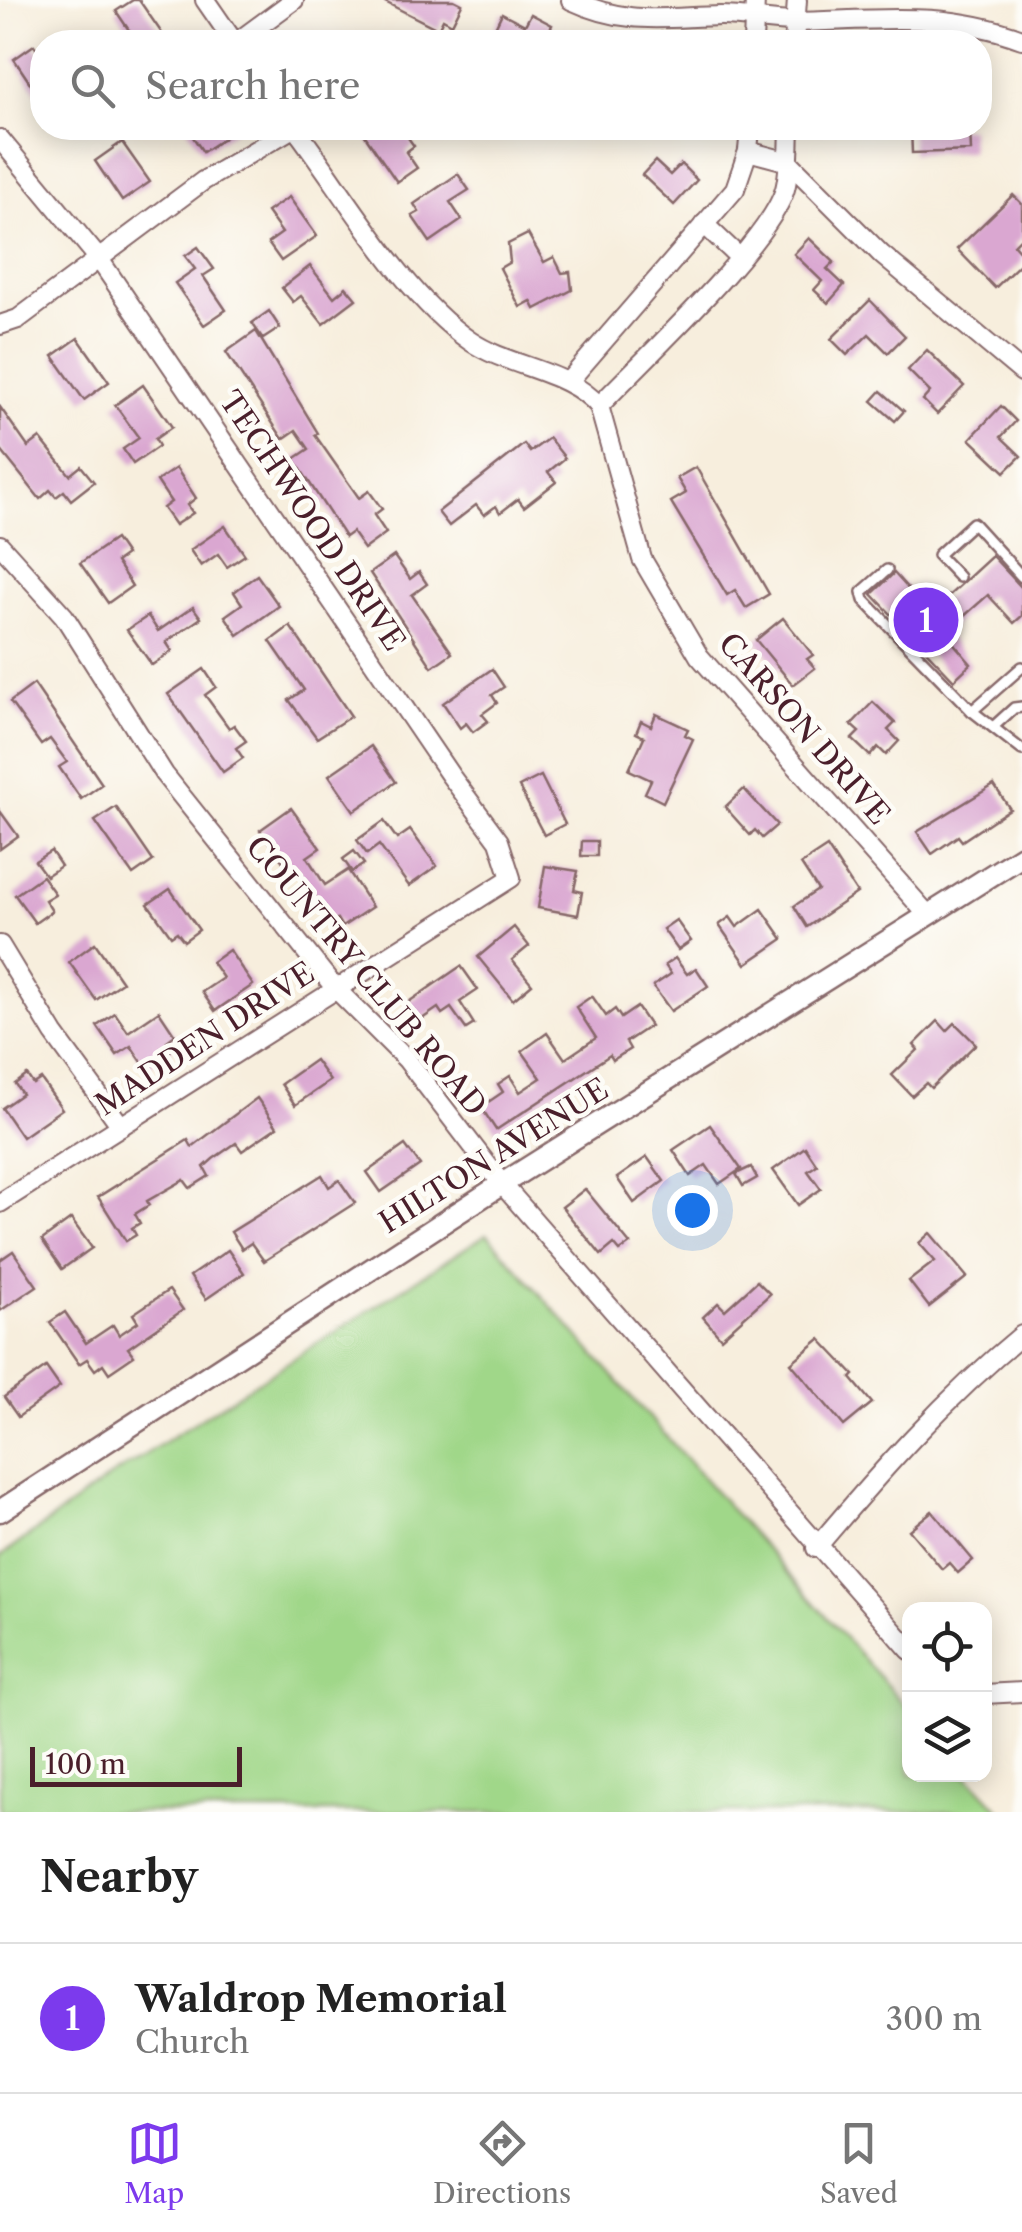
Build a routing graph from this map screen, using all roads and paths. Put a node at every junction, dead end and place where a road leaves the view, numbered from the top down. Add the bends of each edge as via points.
1 (205, 0) edge
2 (294, 0) edge
3 (572, 0) edge
4 (755, 0) edge
5 (797, 0) edge
6 (754, 21) junction
7 (795, 22) junction
8 (227, 30) edge
9 (253, 30) edge
10 (754, 30) edge
11 (795, 30) edge
12 (1022, 38) edge
13 (0, 139) edge
14 (273, 140) edge
15 (303, 140) edge
16 (749, 140) edge
17 (790, 140) edge
18 (748, 151) junction
19 (789, 162) junction
20 (704, 224) junction
21 (740, 258) junction
22 (99, 259) junction
23 (0, 325) edge
24 (1022, 372) edge
25 (568, 382) junction
26 (599, 406) junction
27 (0, 545) edge
28 (887, 570) dead end
29 (1022, 576) edge
30 (960, 577) dead end
31 (1022, 666) edge
32 (1022, 707) edge
33 (972, 711) junction
34 (993, 727) junction
35 (1022, 750) edge
36 (1022, 856) edge
37 (927, 914) junction
38 (441, 922) joint
39 (2, 952) edge
40 (335, 988) junction
41 (121, 1126) junction
42 (502, 1184) junction
43 (0, 1203) edge
44 (1022, 1335) edge
45 (0, 1511) edge
46 (816, 1548) junction
47 (902, 1641) edge
48 (1022, 1692) edge
49 (992, 1694) edge

1 - 8 street
2 - 9 street
3 - 6 street via 642,21
4 - 6 street
5 - 7 street
6 - 7 street
6 - 10 street
7 - 11 street
7 - 12 street via 976,22
13 - 22 street, TECHWOOD DRIVE
14 - 22 street via 203,180
15 - 25 street via 415,295 471,342
16 - 18 street
17 - 19 street
18 - 19 street
18 - 20 street via 734,189
19 - 21 street via 785,192
19 - 24 street via 882,255
20 - 21 street
20 - 25 street
21 - 26 street
22 - 23 street
22 - 38 street, TECHWOOD DRIVE via 500,841 511,878
25 - 26 street
26 - 37 street, CARSON DRIVE via 642,560 699,656
27 - 40 street, COUNTRY CLUB ROAD via 64,616 164,774
28 - 33 lane via 862,592 864,600
29 - 30 lane via 973,523 938,554
31 - 33 lane
32 - 34 lane
33 - 34 lane
34 - 35 lane
36 - 37 street, HILTON AVENUE
37 - 42 street, HILTON AVENUE
38 - 40 street, MADDEN DRIVE
39 - 41 street
40 - 41 street, MADDEN DRIVE
40 - 42 street, COUNTRY CLUB ROAD via 406,1060
41 - 43 street, MADDEN DRIVE
42 - 45 street, HILTON AVENUE
42 - 46 street, COUNTRY CLUB ROAD via 738,1449
44 - 46 street via 905,1442
46 - 47 street, COUNTRY CLUB ROAD
48 - 49 street

